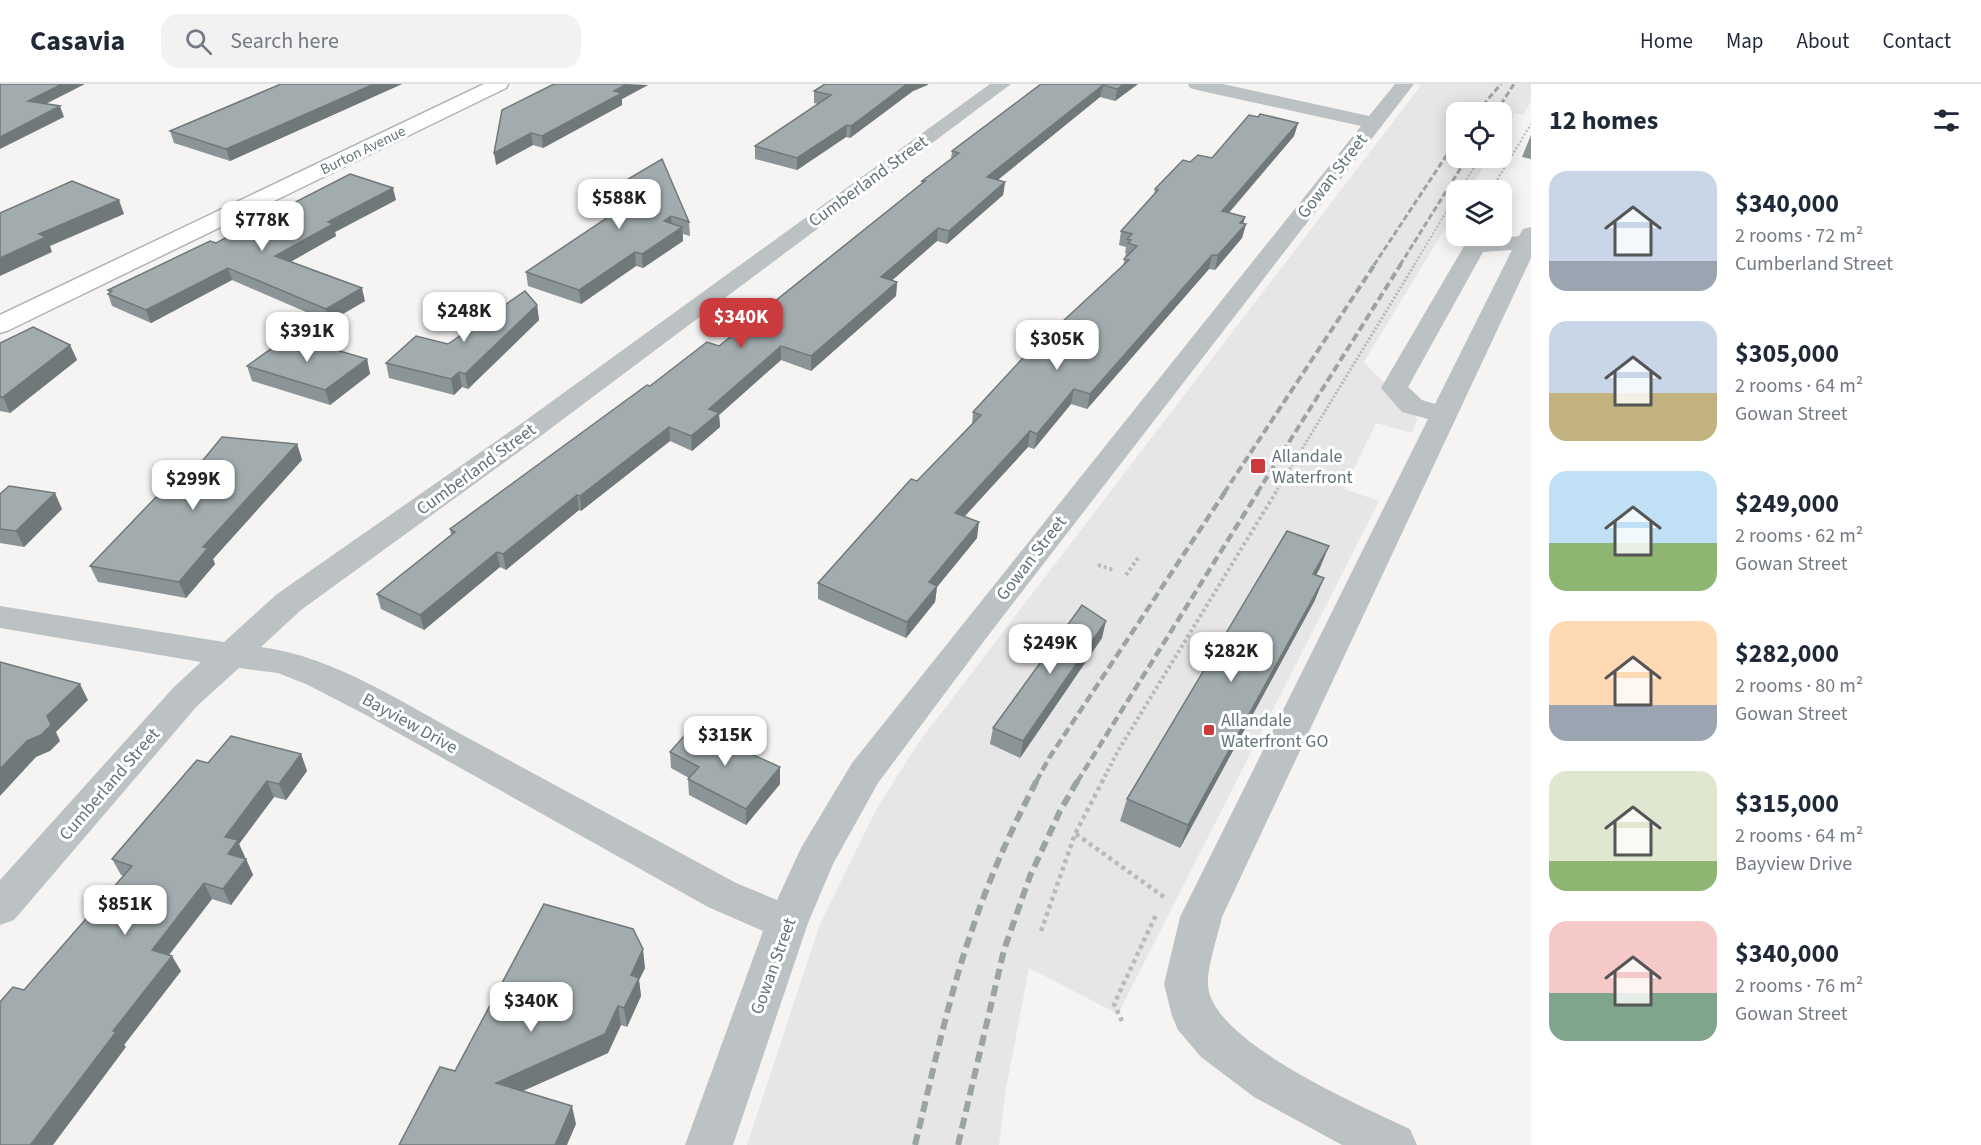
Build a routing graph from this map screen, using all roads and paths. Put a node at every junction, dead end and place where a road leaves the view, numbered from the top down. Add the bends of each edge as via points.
1 (499, 84) edge
2 (1002, 84) edge
3 (1197, 84) edge
4 (1405, 84) edge
5 (1374, 123) junction
6 (1531, 124) edge
7 (1497, 180) edge
8 (1446, 212) edge
9 (1529, 238) edge
10 (0, 325) edge
11 (1444, 415) junction
12 (1138, 558) dead end
13 (1098, 565) dead end
14 (1114, 570) dead end
15 (1126, 575) dead end
16 (0, 617) edge
17 (231, 655) junction
18 (1075, 834) junction
19 (0, 908) edge
20 (787, 923) junction
21 (1041, 932) dead end
22 (1122, 1021) dead end
23 (709, 1145) edge
24 (1393, 1145) edge

1 - 10 main road, Burton Avenue
2 - 17 street, Cumberland Street via 290,602
3 - 5 street
4 - 5 street, Gowan Street
5 - 20 street, Gowan Street via 878,755 815,859
6 - 7 path
8 - 18 path via 1118,751
9 - 11 street
9 - 11 street via 1475,246 1394,388 1412,406
11 - 24 street via 1201,917 1186,984 1194,1016 1217,1042 1270,1082
12 - 15 path
13 - 14 path
16 - 17 street, Bayview Drive
17 - 19 street, Cumberland Street via 185,697
17 - 20 street, Bayview Drive via 283,662 348,689 722,896
18 - 21 path
18 - 22 path via 1164,897 1114,1004
20 - 23 street, Gowan Street

